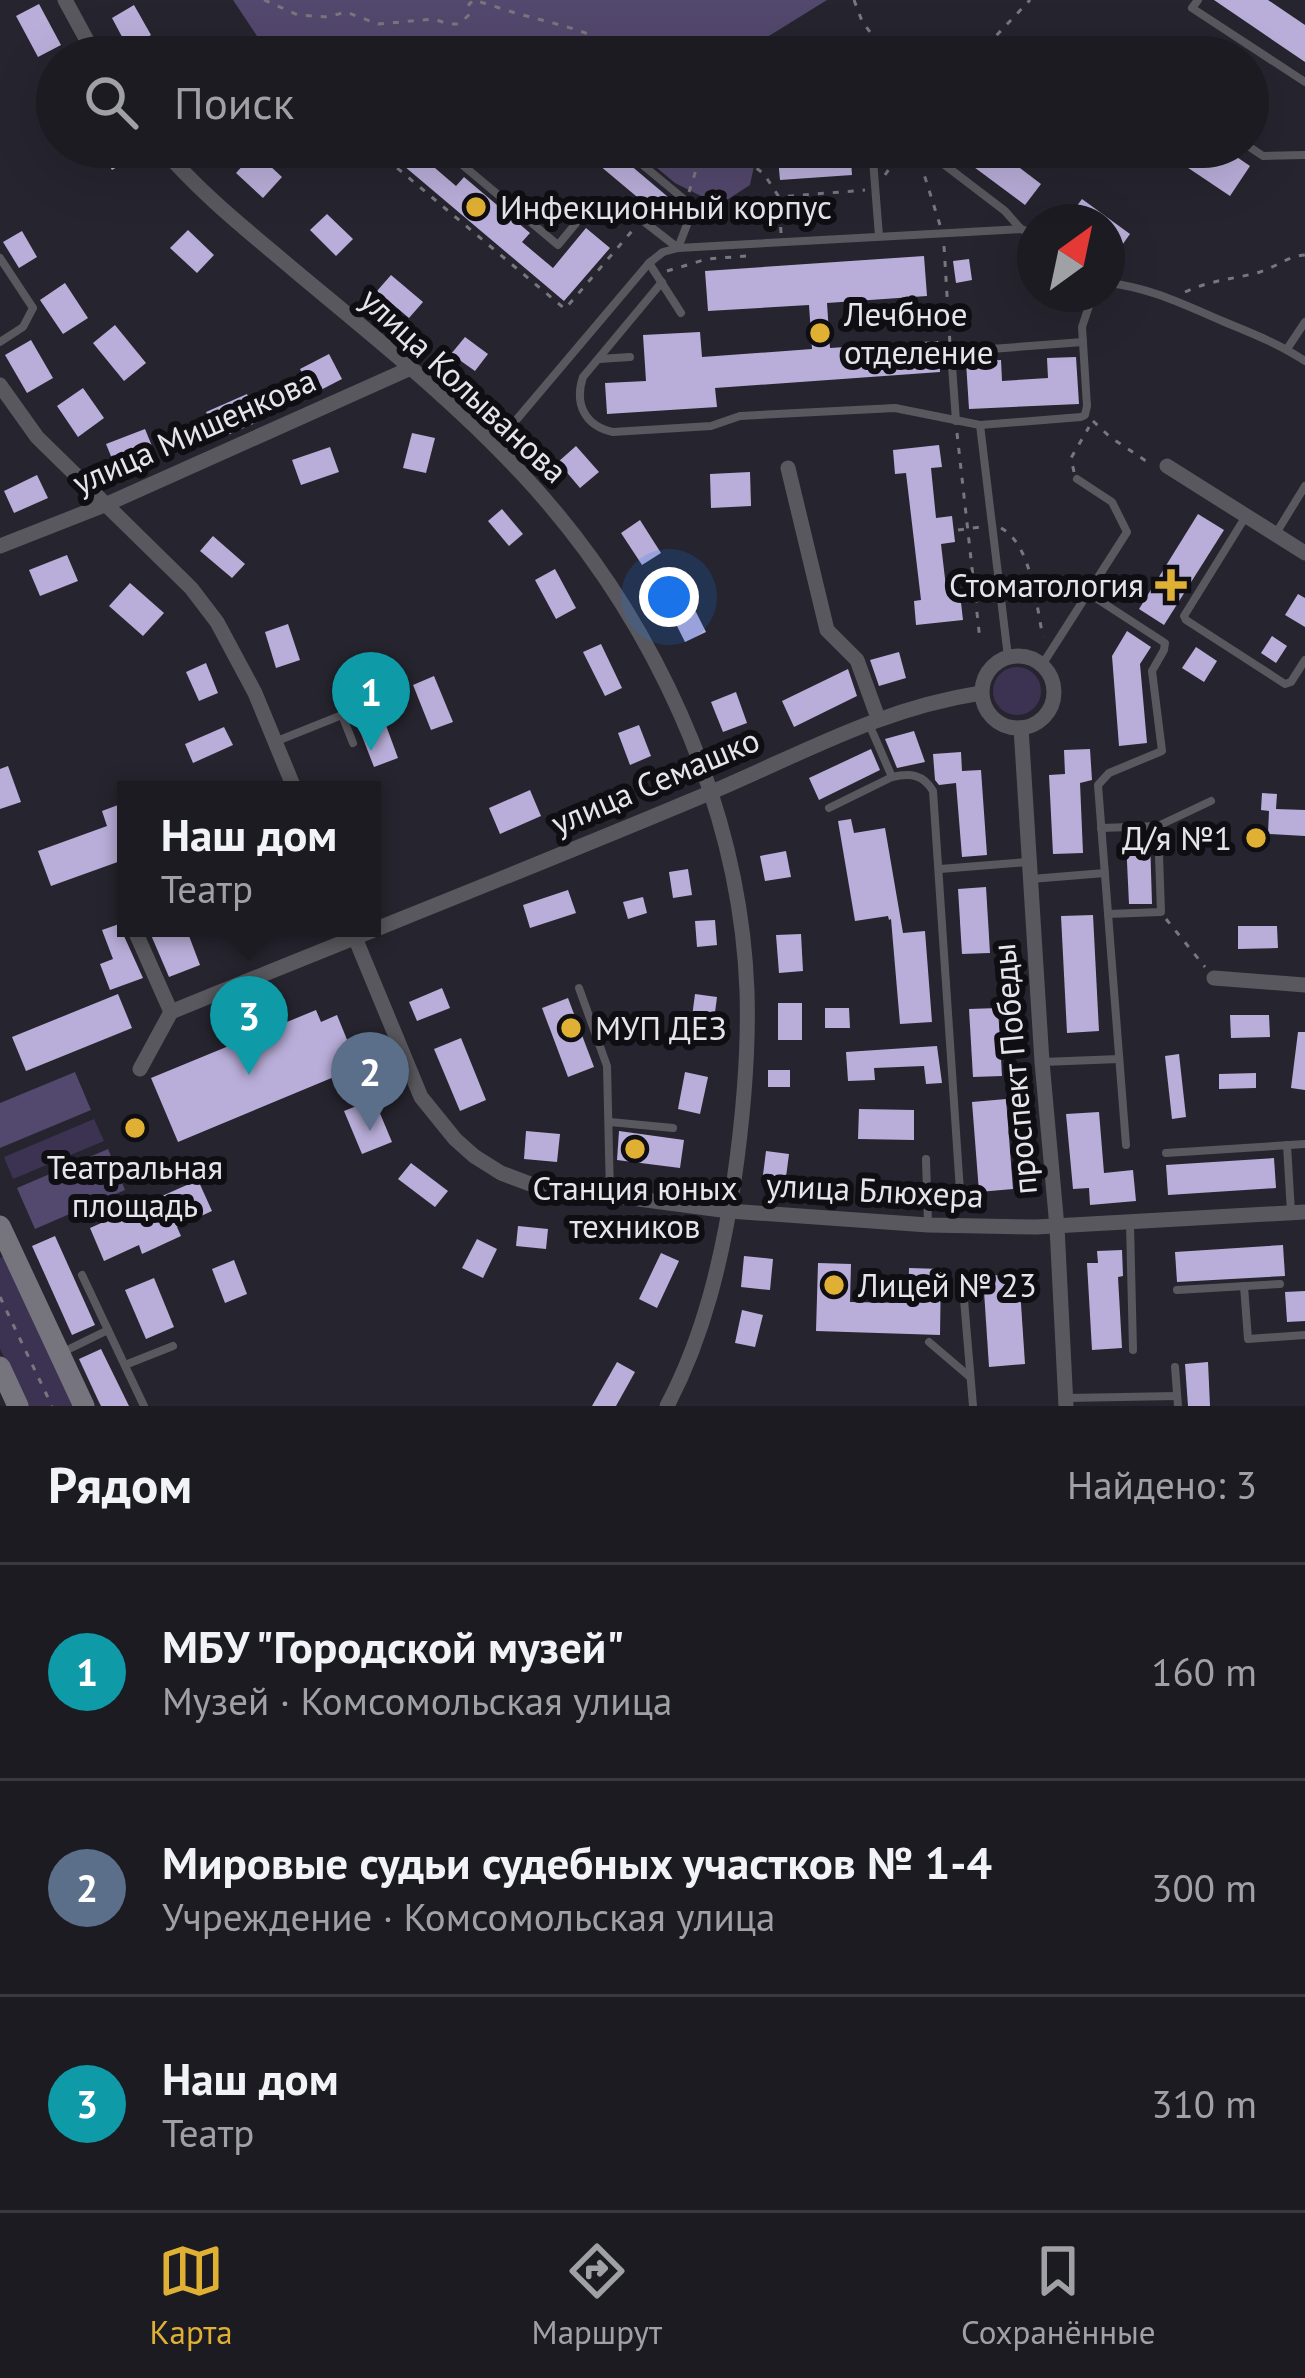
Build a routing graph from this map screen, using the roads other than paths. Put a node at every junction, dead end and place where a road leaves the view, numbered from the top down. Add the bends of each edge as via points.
1 (65, 0) edge
2 (1198, 0) edge
3 (85, 36) edge
4 (1235, 36) edge
5 (1269, 58) edge
6 (1305, 82) edge
7 (1305, 155) edge
8 (1269, 156) edge
9 (181, 168) edge
10 (466, 168) edge
11 (646, 168) edge
12 (873, 168) edge
13 (949, 168) edge
14 (1017, 224) edge
15 (1017, 229) edge
16 (879, 236) junction
17 (678, 248) junction
18 (0, 258) edge
19 (649, 263) junction
20 (660, 279) junction
21 (1125, 285) edge
22 (1085, 312) edge
23 (681, 313) dead end
24 (1305, 322) edge
25 (0, 342) edge
26 (1083, 343) junction
27 (1287, 349) junction
28 (630, 357) dead end
29 (598, 359) junction
30 (1305, 362) edge
31 (411, 368) junction
32 (0, 385) edge
33 (956, 421) junction
34 (980, 425) junction
35 (495, 445) junction
36 (788, 467) dead end
37 (1164, 468) road end
38 (1077, 479) road end
39 (1305, 486) edge
40 (107, 504) junction
41 (1246, 516) junction
42 (1275, 535) junction
43 (0, 546) edge
44 (1305, 554) edge
45 (1088, 593) junction
46 (1009, 657) junction
47 (1305, 660) edge
48 (1042, 665) junction
49 (981, 693) junction
50 (873, 720) junction
51 (1021, 728) junction
52 (275, 741) junction
53 (353, 742) dead end
54 (892, 777) junction
55 (291, 781) edge
56 (710, 793) junction
57 (1210, 801) dead end
58 (829, 808) dead end
59 (1158, 826) junction
60 (1101, 828) junction
61 (940, 869) junction
62 (1029, 871) junction
63 (1105, 873) junction
64 (1108, 914) junction
65 (381, 921) edge
66 (138, 937) edge
67 (342, 937) edge
68 (355, 937) edge
69 (1214, 978) road end
70 (1305, 985) edge
71 (579, 988) dead end
72 (171, 1012) junction
73 (1119, 1059) junction
74 (1042, 1062) junction
75 (140, 1069) dead end
76 (610, 1122) junction
77 (673, 1128) dead end
78 (1305, 1144) edge
79 (1126, 1145) dead end
80 (1287, 1145) junction
81 (1166, 1153) dead end
82 (926, 1159) dead end
83 (960, 1192) dead end
84 (610, 1196) junction
85 (729, 1211) junction
86 (1298, 1213) edge
87 (1130, 1224) junction
88 (928, 1225) junction
89 (1057, 1226) junction
90 (2, 1237) edge
91 (82, 1275) dead end
92 (962, 1276) dead end
93 (1280, 1284) dead end
94 (1244, 1286) junction
95 (1177, 1290) dead end
96 (108, 1330) junction
97 (1305, 1335) edge
98 (929, 1342) dead end
99 (172, 1346) dead end
100 (1133, 1350) dead end
101 (59, 1354) junction
102 (124, 1365) junction
103 (1175, 1367) dead end
104 (2, 1378) edge
105 (971, 1378) junction
106 (1177, 1401) edge
107 (1065, 1402) edge
108 (18, 1406) edge
109 (84, 1406) edge
110 (144, 1406) edge
111 (667, 1406) edge
112 (973, 1406) edge

1 - 3 street
2 - 4 lane via 1192,8
5 - 6 lane
7 - 8 lane
9 - 31 street, улица Колыванова
10 - 17 lane via 558,245 590,212 642,220
11 - 17 lane via 693,209
12 - 16 lane
13 - 14 lane
15 - 16 lane
16 - 17 lane
17 - 19 lane
18 - 25 lane via 33,308 23,327
19 - 20 lane
19 - 35 lane
20 - 23 lane
20 - 29 lane
21 - 27 lane
22 - 26 lane
24 - 27 lane
26 - 33 lane via 951,352
26 - 34 lane via 1085,415
27 - 30 lane
28 - 29 lane
29 - 33 lane via 580,383 580,403 599,429 895,408
31 - 35 street, улица Колыванова
31 - 40 street, улица Мишенкова
32 - 40 street via 37,437
33 - 34 lane
34 - 46 lane
35 - 56 street, улица Колыванова via 609,583 667,686
36 - 50 street via 827,630 856,660
37 - 41 street
38 - 45 lane via 1112,502 1127,532
39 - 42 lane
40 - 43 street, улица Мишенкова
40 - 52 street via 217,622
41 - 42 street
41 - 47 lane via 1184,616 1285,683
42 - 44 street
45 - 48 lane
45 - 60 lane via 1165,643 1152,671 1162,752 1098,784
46 - 48 street
46 - 49 street via 989,670
48 - 51 street via 1054,698 1042,718
49 - 50 street, улица Семашко
49 - 51 street via 998,722
50 - 54 lane
50 - 56 street, улица Семашко
51 - 62 street, проспект Победы
52 - 53 lane via 342,715
52 - 55 street
54 - 58 lane
54 - 61 lane via 917,776 933,791
56 - 65 street, улица Семашко
56 - 85 street, улица Колыванова via 746,988 741,1136
57 - 59 lane
59 - 60 lane
59 - 64 lane via 1161,912
60 - 63 lane
61 - 62 lane
61 - 83 lane
62 - 63 lane
62 - 74 street, проспект Победы
63 - 64 lane
64 - 73 lane
66 - 72 street
67 - 72 street, улица Семашко
68 - 84 street, улица Блюхера via 422,1096 455,1139 532,1185
69 - 70 street
71 - 76 lane via 607,1066
72 - 75 street
73 - 74 lane
73 - 79 lane
74 - 89 street, проспект Победы
76 - 77 lane
76 - 84 lane
78 - 80 lane
80 - 81 lane
80 - 86 lane
82 - 88 lane
84 - 85 street, улица Блюхера
85 - 88 street, улица Блюхера
85 - 111 street, улица Колыванова via 701,1330
86 - 87 street, улица Блюхера
87 - 89 street, улица Блюхера
87 - 100 lane
88 - 89 street, улица Блюхера
89 - 107 street, проспект Победы
90 - 101 street
91 - 96 lane
92 - 105 lane
93 - 94 lane
94 - 95 lane
94 - 97 lane via 1247,1339
96 - 101 lane
96 - 102 lane
98 - 105 lane
99 - 102 lane
101 - 109 street
102 - 110 lane
103 - 106 lane
104 - 108 street
105 - 112 lane
106 - 107 lane

